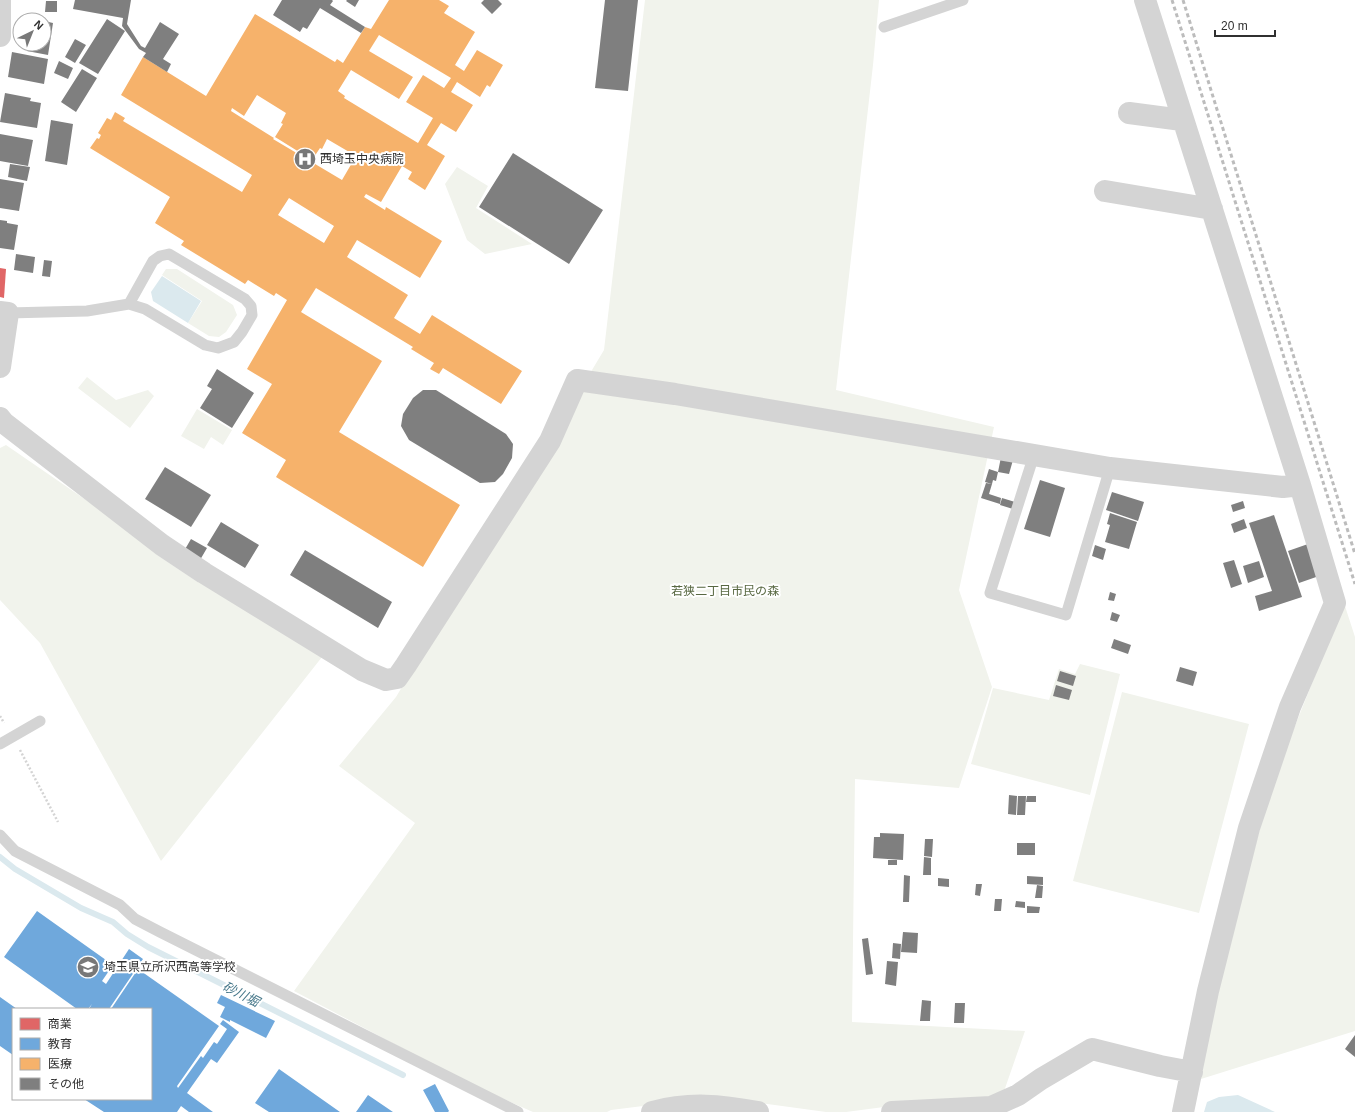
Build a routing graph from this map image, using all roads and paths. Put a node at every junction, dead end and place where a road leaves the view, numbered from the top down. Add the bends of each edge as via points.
1 (0, 0) edge
2 (963, 0) edge
3 (1145, 0) edge
4 (884, 27) dead end
5 (0, 33) edge
6 (1129, 113) dead end
7 (1182, 120) junction
8 (1105, 191) dead end
9 (1212, 209) junction
10 (128, 304) junction
11 (4, 312) edge
12 (0, 367) edge
13 (0, 418) edge
14 (1034, 455) junction
15 (1110, 468) junction
16 (1300, 485) junction
17 (0, 716) edge
18 (40, 721) dead end
19 (12, 737) junction
20 (0, 744) edge
21 (58, 822) dead end
22 (0, 835) edge
23 (1192, 1072) junction
24 (518, 1112) edge
25 (652, 1112) edge
26 (758, 1112) edge
27 (892, 1112) edge
28 (1183, 1112) edge

1 - 5 street
2 - 4 lane
3 - 7 street
6 - 7 street
7 - 9 street
8 - 9 street
9 - 16 street
10 - 10 lane via 153,262 160,256 169,254 245,299 251,306 252,315 234,342 218,348 205,345 145,309
10 - 11 lane via 88,311
11 - 12 street
13 - 14 street via 162,545 362,670 386,680 397,678 406,665 550,441 577,380 675,394
14 - 15 street
14 - 15 lane via 990,593 1066,615
15 - 16 street via 1283,487
16 - 23 street via 1335,603 1290,707 1249,828 1208,991
17 - 19 path
18 - 19 lane
19 - 20 lane
19 - 21 path
22 - 24 lane via 16,851 120,905 135,918 160,932
23 - 27 street via 1092,1049 1018,1095 990,1107
23 - 28 street
25 - 26 street via 665,1108 702,1105

